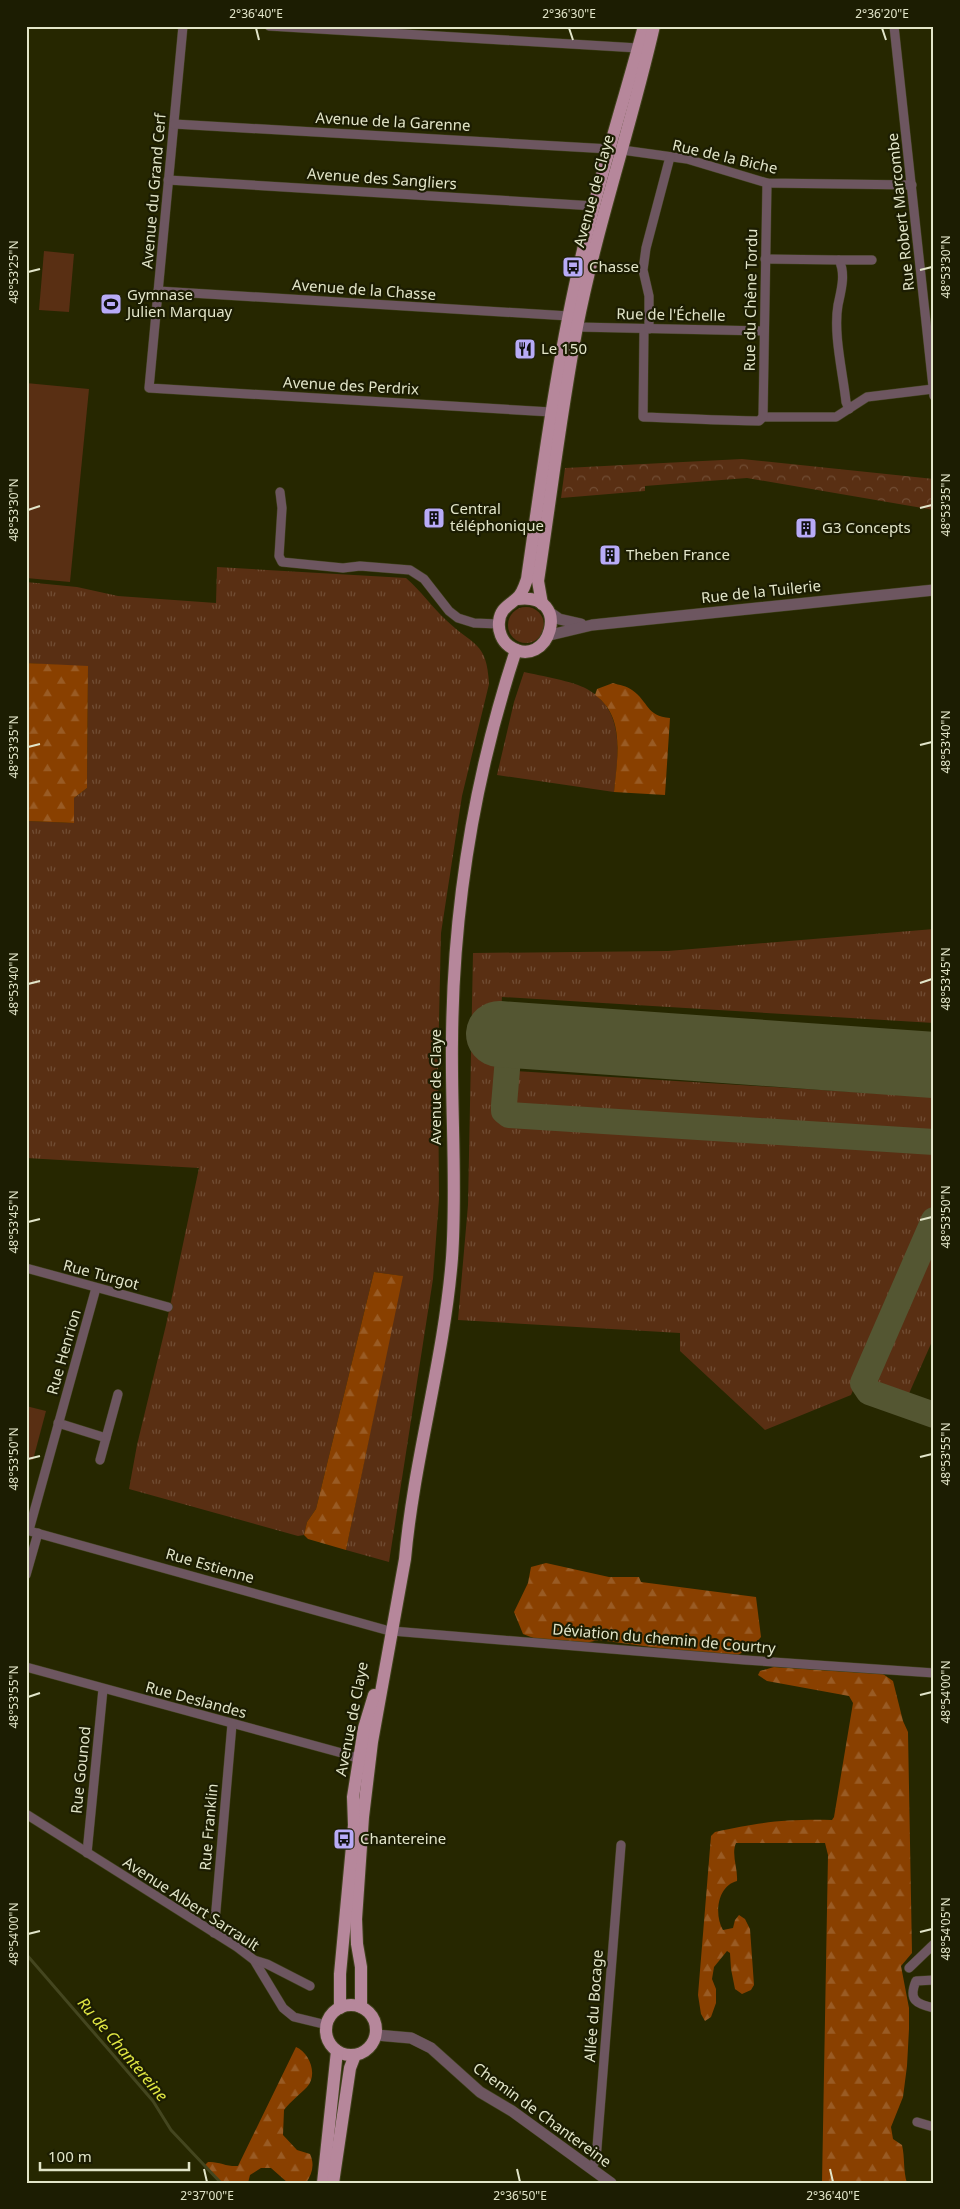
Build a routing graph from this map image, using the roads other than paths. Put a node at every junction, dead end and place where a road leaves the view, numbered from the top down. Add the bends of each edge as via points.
1 (183, 26) edge
2 (269, 26) edge
3 (644, 26) edge
4 (654, 26) edge
5 (894, 26) edge
6 (638, 48) junction
7 (174, 124) junction
8 (616, 149) junction
9 (670, 158) junction
10 (168, 180) junction
11 (767, 183) junction
12 (912, 185) junction
13 (595, 206) junction
14 (765, 259) junction
15 (839, 260) junction
16 (872, 260) dead end
17 (158, 291) junction
18 (569, 316) junction
19 (577, 327) junction
20 (647, 329) junction
21 (764, 331) junction
22 (933, 387) edge
23 (149, 388) joint
24 (849, 409) junction
25 (552, 412) junction
26 (763, 417) junction
27 (280, 492) dead end
28 (934, 590) edge
29 (517, 599) junction
30 (545, 608) junction
31 (498, 624) junction
32 (592, 625) junction
33 (550, 635) junction
34 (516, 650) junction
35 (26, 1268) edge
36 (96, 1288) junction
37 (168, 1307) dead end
38 (118, 1394) dead end
39 (58, 1423) junction
40 (106, 1438) junction
41 (100, 1460) dead end
42 (27, 1530) edge
43 (38, 1533) junction
44 (26, 1576) edge
45 (389, 1630) junction
46 (26, 1667) edge
47 (934, 1673) edge
48 (103, 1689) junction
49 (232, 1724) junction
50 (358, 1760) junction
51 (26, 1814) edge
52 (621, 1844) dead end
53 (87, 1853) junction
54 (214, 1932) junction
55 (934, 1944) edge
56 (254, 1960) junction
57 (909, 1968) dead end
58 (934, 1980) edge
59 (310, 1986) dead end
60 (361, 2007) junction
61 (340, 2008) junction
62 (934, 2008) edge
63 (327, 2025) junction
64 (376, 2035) junction
65 (337, 2051) junction
66 (355, 2055) junction
67 (917, 2122) dead end
68 (934, 2127) edge
69 (591, 2168) junction
70 (323, 2183) edge
71 (333, 2183) edge
72 (611, 2183) edge

1 - 7 street, Avenue du Grand Cerf
2 - 6 street
3 - 6 main road, Avenue de Claye
4 - 8 main road, Avenue de Claye
5 - 12 street, Rue Robert Marcombe
6 - 8 main road, Avenue de Claye
7 - 8 street, Avenue de la Garenne
7 - 10 street, Avenue du Grand Cerf
8 - 9 street, Rue de la Biche
8 - 13 main road, Avenue de Claye
8 - 19 main road, Avenue de Claye
9 - 11 street, Rue de la Biche
9 - 20 street via 643,270 649,296
10 - 13 street, Avenue des Sangliers
10 - 17 street, Avenue du Grand Cerf
11 - 12 street, Rue de la Biche
11 - 14 street, Rue du Chêne Tordu
12 - 22 street, Rue Robert Marcombe
13 - 18 main road, Avenue de Claye
14 - 15 street
14 - 21 street, Rue du Chêne Tordu
15 - 16 street
15 - 24 street via 842,294 838,306 838,336
17 - 18 street, Avenue de la Chasse
17 - 23 street, Avenue du Grand Cerf
18 - 25 main road, Avenue de Claye
19 - 20 street, Rue de l'Échelle
19 - 30 main road, Avenue de Claye via 538,581
20 - 21 street, Rue de l'Échelle
20 - 26 street via 643,417 733,421 759,421
21 - 26 street, Rue du Chêne Tordu
22 - 24 street via 867,397
23 - 25 street, Avenue des Perdrix
24 - 26 street via 833,418
25 - 29 main road, Avenue de Claye via 527,579
27 - 31 street via 279,556 282,562 410,570 424,579 443,605 458,618 474,623
28 - 32 street, Rue de la Tuilerie
29 - 30 main road via 534,599
29 - 31 main road, Avenue de Claye via 504,608
30 - 32 street, Rue de la Tuilerie via 566,622
30 - 33 main road, Avenue de Claye via 551,619
31 - 34 main road via 501,637
32 - 33 street, Rue de la Tuilerie
33 - 34 main road via 532,650
34 - 45 main road, Avenue de Claye via 483,773 461,900 452,1040 452,1260
35 - 36 street, Rue Turgot
36 - 37 street, Rue Turgot
36 - 39 street, Rue Henrion
38 - 40 street
39 - 40 street
39 - 42 street, Rue Henrion
40 - 41 street
42 - 43 street, Rue Estienne
43 - 44 street
43 - 45 street, Rue Estienne
45 - 47 street, Déviation du chemin de Courtry
45 - 50 main road, Avenue de Claye
45 - 60 main road, Avenue de Claye via 363,1817 356,1919
46 - 48 street, Rue Deslandes
48 - 49 street, Rue Deslandes
48 - 53 street, Rue Gounod
49 - 50 street, Rue Deslandes
49 - 54 street, Rue Franklin
50 - 61 main road, Avenue de Claye
51 - 53 street, Avenue Albert Sarrault
52 - 69 street, Allée du Bocage via 596,2160
53 - 54 street, Avenue Albert Sarrault
54 - 56 street, Avenue Albert Sarrault
55 - 57 street
56 - 59 street
56 - 63 street, Avenue Albert Sarrault via 283,2008 294,2017
58 - 62 street via 916,1981 912,1991 912,1997 920,2005
60 - 61 main road
60 - 64 main road via 372,2015
61 - 63 main road via 331,2015
63 - 65 main road via 327,2037
64 - 66 main road via 365,2052
64 - 69 street, Chemin de Chantereine via 411,2038 431,2048 480,2092
65 - 66 main road
65 - 70 main road
66 - 71 main road via 350,2068
67 - 68 street
69 - 72 street, Chemin de Chantereine

